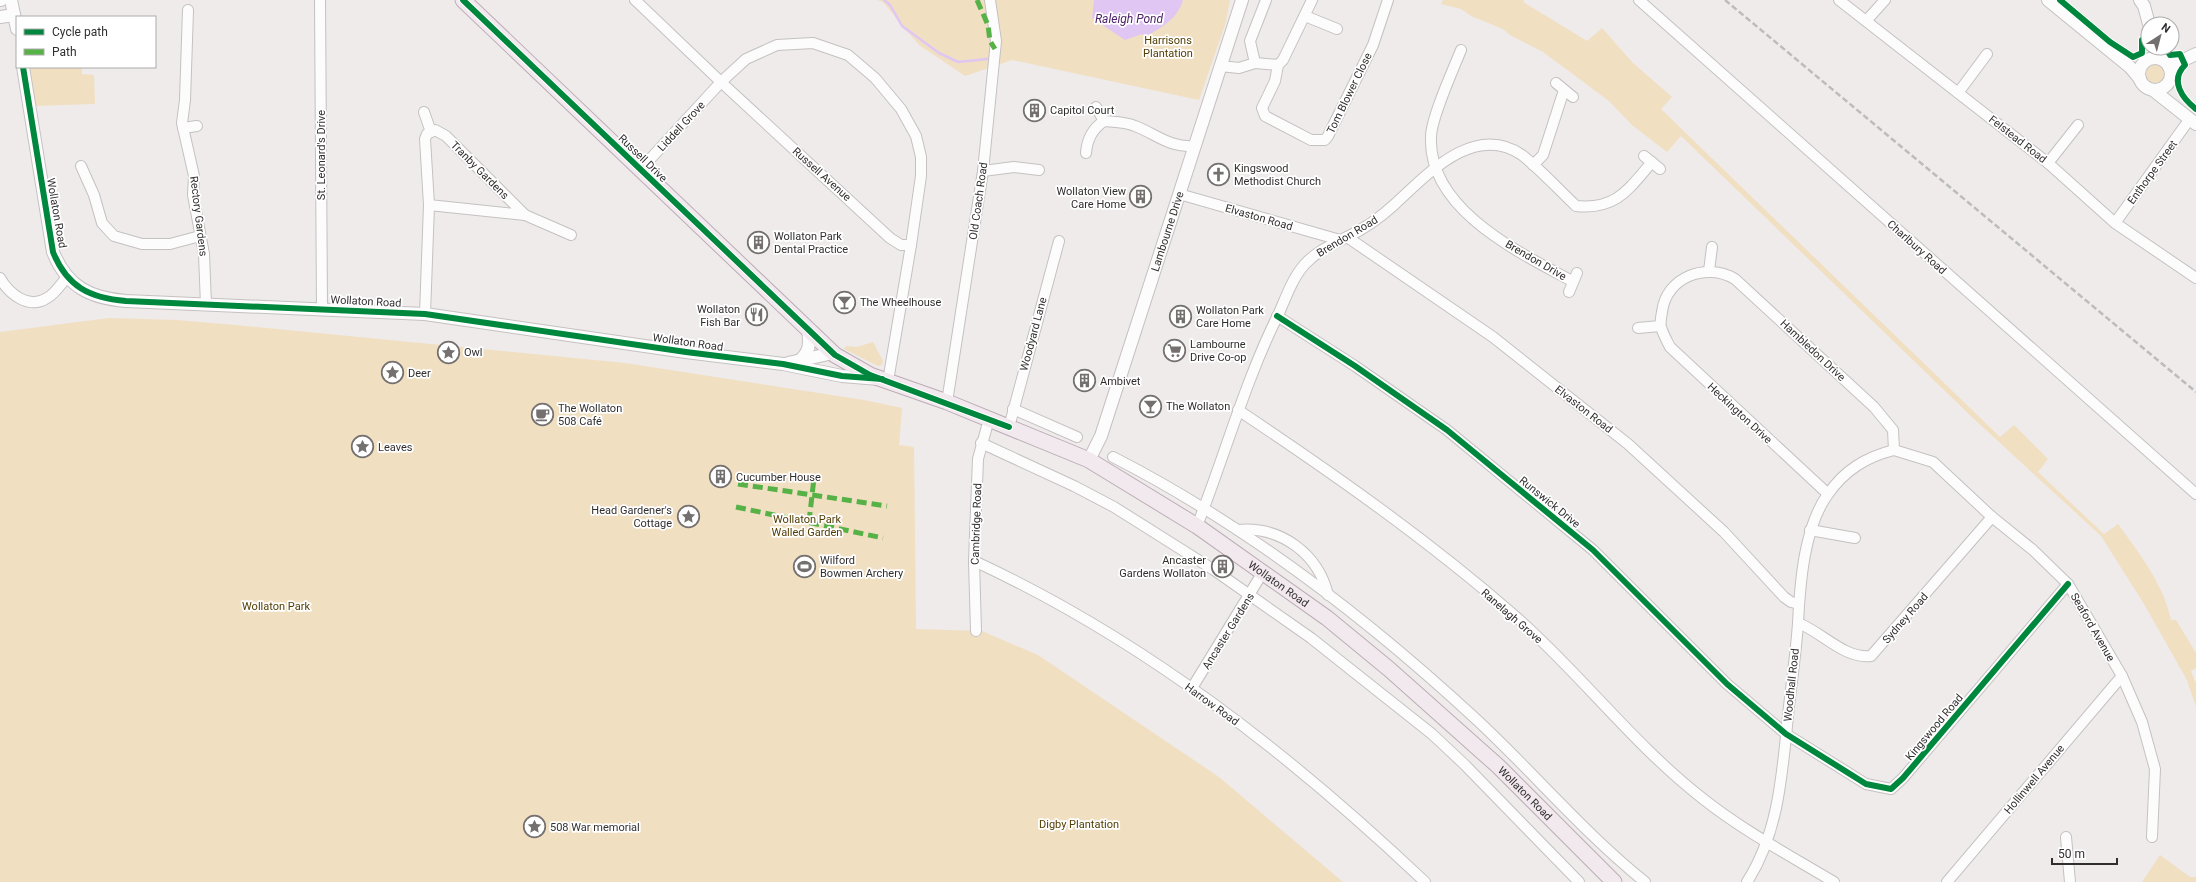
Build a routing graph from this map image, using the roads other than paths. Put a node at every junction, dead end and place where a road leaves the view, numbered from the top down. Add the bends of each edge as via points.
1 (11, 0) edge
2 (320, 0) edge
3 (463, 0) edge
4 (635, 0) edge
5 (990, 0) edge
6 (1242, 0) edge
7 (1266, 0) edge
8 (1312, 0) edge
9 (1388, 0) edge
10 (1639, 0) edge
11 (1839, 0) edge
12 (1885, 0) edge
13 (2048, 0) edge
14 (2144, 2) edge
15 (188, 10) dead end
16 (14, 15) junction
17 (1305, 16) junction
18 (2147, 16) edge
19 (0, 17) edge
20 (1866, 21) junction
21 (16, 24) edge
22 (1337, 29) dead end
23 (1461, 49) dead end
24 (1988, 54) dead end
25 (2196, 54) edge
26 (2152, 56) edge
27 (2159, 56) edge
28 (1255, 63) junction
29 (1278, 65) junction
30 (1220, 66) junction
31 (2169, 67) junction
32 (23, 68) edge
33 (2136, 72) junction
34 (721, 82) junction
35 (2165, 86) junction
36 (2153, 90) junction
37 (1958, 93) junction
38 (1573, 97) dead end
39 (1096, 107) dead end
40 (424, 112) dead end
41 (1104, 121) junction
42 (2194, 121) edge
43 (2078, 125) dead end
44 (197, 126) dead end
45 (182, 128) junction
46 (431, 132) junction
47 (1194, 146) junction
48 (1086, 153) dead end
49 (1652, 163) dead end
50 (2048, 163) junction
51 (1533, 165) junction
52 (81, 166) dead end
53 (640, 169) junction
54 (1029, 169) junction
55 (1435, 169) junction
56 (1039, 170) dead end
57 (983, 171) junction
58 (1032, 179) dead end
59 (1179, 194) junction
60 (429, 205) junction
61 (525, 215) junction
62 (2115, 223) junction
63 (571, 235) dead end
64 (200, 236) junction
65 (1344, 239) junction
66 (1059, 241) dead end
67 (911, 245) junction
68 (1712, 247) dead end
69 (1709, 271) junction
70 (67, 277) junction
71 (0, 278) edge
72 (2196, 278) edge
73 (1569, 292) dead end
74 (206, 305) junction
75 (322, 309) junction
76 (425, 314) junction
77 (1277, 316) junction
78 (1660, 326) junction
79 (1638, 328) dead end
80 (808, 330) junction
81 (834, 354) junction
82 (799, 361) junction
83 (783, 364) junction
84 (827, 374) junction
85 (885, 380) junction
86 (947, 402) junction
87 (1014, 409) junction
88 (1238, 410) junction
89 (989, 419) junction
90 (1009, 427) junction
91 (1077, 437) dead end
92 (981, 444) junction
93 (1894, 450) junction
94 (1113, 457) dead end
95 (1089, 460) junction
96 (1828, 494) junction
97 (2196, 494) edge
98 (1204, 509) junction
99 (1992, 517) junction
100 (1197, 526) junction
101 (1238, 530) junction
102 (1810, 530) junction
103 (1855, 538) dead end
104 (974, 561) junction
105 (1263, 572) junction
106 (2068, 584) junction
107 (1250, 595) junction
108 (1328, 595) junction
109 (1799, 604) junction
110 (1798, 623) junction
111 (976, 631) dead end
112 (2122, 676) junction
113 (1192, 688) junction
114 (1786, 734) junction
115 (2066, 837) dead end
116 (2152, 837) dead end
117 (1768, 842) junction
118 (1425, 882) edge
119 (1579, 882) edge
120 (1614, 882) edge
121 (1645, 882) edge
122 (1747, 882) edge
123 (1834, 882) edge
124 (1947, 882) edge
125 (2070, 882) edge

1 - 16 street
2 - 75 street, St. Leonard's Drive
3 - 53 main road, Russell Drive
4 - 34 street, Russell Avenue
5 - 57 street, Old Coach Road via 996,41
6 - 30 street, Lambourne Drive
7 - 28 street via 1250,42
8 - 17 street, Tom Blower Close
9 - 29 street, Tom Blower Close via 1373,44 1325,140 1311,140 1265,116 1262,108 1275,81
10 - 97 street, Charlbury Road
11 - 20 street, Felstead Road
12 - 20 street
13 - 33 street
14 - 18 street
15 - 45 street, Rectory Gardens
16 - 19 street
16 - 21 street
17 - 22 street
17 - 29 street, Tom Blower Close via 1286,55
20 - 37 street, Felstead Road
23 - 55 street via 1431,135
24 - 37 street
25 - 31 street
26 - 33 street
27 - 31 street
28 - 29 street
28 - 30 street via 1239,68
30 - 47 street, Lambourne Drive
31 - 35 street via 2171,75
32 - 70 street, Wollaton Road via 53,252 59,269
33 - 36 street via 2145,86
34 - 53 street, Liddell Grove
34 - 67 street, Russell Avenue via 890,238 901,246
34 - 67 street, Liddell Grove via 746,59 777,45 813,43 848,54 880,83 901,109 916,136 921,157 921,176
35 - 36 street
35 - 42 street via 2169,95
36 - 42 street
37 - 50 street, Felstead Road
38 - 51 street via 1560,86 1543,155
39 - 41 street
40 - 46 street
41 - 47 street via 1135,126 1158,139 1176,145
41 - 48 street via 1091,133
42 - 62 street, Enthorpe Street
43 - 50 street
44 - 45 street
45 - 64 street, Rectory Gardens via 194,176
46 - 60 street via 427,134 426,139
46 - 61 street, Tranby Gardens via 435,130 446,136
47 - 59 street, Lambourne Drive
49 - 51 street, Brendon Road via 1620,198 1599,207 1576,206
50 - 62 street, Felstead Road
51 - 55 street, Brendon Road via 1520,154 1503,146 1484,145 1468,148
52 - 64 street via 94,195 102,223 114,236 142,244 170,244
53 - 80 main road, Russell Drive
54 - 56 street
54 - 57 street via 1014,167
54 - 58 street
55 - 65 street, Brendon Road via 1378,218
55 - 73 street, Brendon Drive via 1449,193 1507,246 1575,277
57 - 86 street, Old Coach Road
59 - 65 street, Elvaston Road
59 - 95 street, Lambourne Drive via 1101,436
60 - 61 street, Tranby Gardens
60 - 76 street
61 - 63 street, Tranby Gardens
62 - 72 street, Felstead Road
64 - 74 street, Rectory Gardens via 204,254
65 - 77 street, Brendon Road via 1325,247 1304,265
65 - 109 street, Elvaston Road via 1493,337 1628,444 1724,532 1784,597
66 - 87 street, Woodyard Lane
67 - 85 street
68 - 69 street
69 - 78 street, Hambledon Drive via 1694,273 1672,287 1662,306
69 - 93 street, Hambledon Drive via 1735,279 1874,407 1893,430
70 - 71 street via 47,299 32,302 17,297
70 - 74 street, Wollaton Road via 89,293 113,300
74 - 75 street, Wollaton Road
75 - 76 street, Wollaton Road
76 - 83 street, Wollaton Road
77 - 88 street, Brendon Road
77 - 114 street, Runswick Drive via 1356,366 1453,435 1593,550 1727,684
78 - 79 street
78 - 96 street, Heckington Drive via 1674,352
80 - 81 main road, Wollaton Road
80 - 82 street via 808,352
81 - 82 street, Wollaton Road
81 - 84 street via 836,362
81 - 85 main road, Wollaton Road via 857,369
82 - 83 street, Wollaton Road
83 - 84 street, Wollaton Road
84 - 85 street, Wollaton Road
85 - 86 main road, Wollaton Road
86 - 89 main road, Wollaton Road
87 - 90 street, Woodyard Lane
87 - 91 street
88 - 98 street, Brendon Road
88 - 117 street, Ranelagh Grove via 1320,464 1402,524 1515,616 1575,673 1656,757 1701,797
89 - 90 main road, Wollaton Road
89 - 92 street, Cambridge Road
90 - 95 main road, Wollaton Road
92 - 104 street, Cambridge Road via 978,459
92 - 107 street, Wollaton Road via 1114,507
93 - 96 street, Woodhall Road via 1858,464
93 - 99 street, Seaford Avenue via 1933,462
94 - 98 street, Wollaton Road via 1147,474
95 - 100 main road, Wollaton Road
96 - 102 street, Woodhall Road
98 - 100 street, Brendon Road
98 - 101 street, Wollaton Road
99 - 106 street, Seaford Avenue via 2033,550
99 - 110 street, Sydney Road via 1871,656 1852,655 1811,628
100 - 105 main road, Wollaton Road
101 - 108 street, Wollaton Road
101 - 108 street via 1271,533 1297,547 1317,568
102 - 103 street
102 - 109 street, Woodhall Road
104 - 111 street, Cambridge Road
104 - 113 street, Harrow Road via 1069,609
105 - 107 street, Ancaster Gardens
105 - 120 main road, Wollaton Road via 1327,618 1447,718
106 - 112 street, Seaford Avenue
106 - 114 street, Kingswood Road via 1891,789 1866,784
107 - 113 street, Ancaster Gardens
107 - 119 street, Wollaton Road via 1311,638 1424,727 1465,765
108 - 121 street, Wollaton Road via 1403,655 1474,718 1521,762 1579,824
109 - 110 street, Woodhall Road
110 - 114 street, Woodhall Road
112 - 116 street, Seaford Avenue via 2142,722 2155,769
112 - 124 street, Hollinwell Avenue
113 - 118 street, Harrow Road via 1296,766
114 - 117 street, Woodhall Road via 1781,786
115 - 125 street
117 - 122 street, Woodhall Road
117 - 123 street

